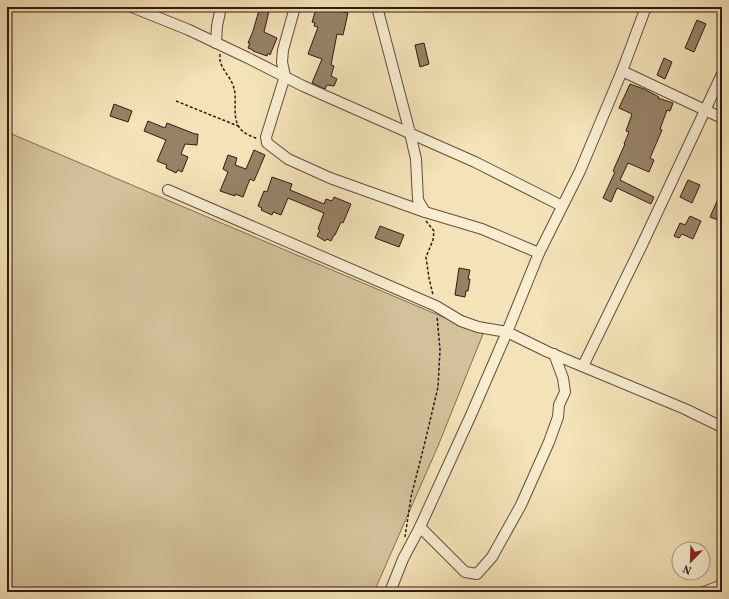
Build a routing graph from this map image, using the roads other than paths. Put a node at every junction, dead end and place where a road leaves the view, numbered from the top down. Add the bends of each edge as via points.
1 (132, 7) edge
2 (221, 7) edge
3 (295, 7) edge
4 (378, 7) edge
5 (646, 7) edge
6 (220, 45) junction
7 (622, 71) junction
8 (722, 74) edge
9 (284, 76) junction
10 (706, 111) junction
11 (722, 118) edge
12 (410, 133) junction
13 (168, 190) dead end
14 (562, 206) junction
15 (425, 212) junction
16 (539, 253) junction
17 (507, 332) junction
18 (554, 354) junction
19 (583, 366) junction
20 (722, 427) edge
21 (420, 527) junction
22 (722, 585) edge
23 (390, 592) edge
24 (704, 592) edge

1 - 6 street
2 - 6 street via 217,26
3 - 9 street via 283,50
4 - 12 street
5 - 7 street
6 - 9 street
7 - 10 street
7 - 14 street via 580,171
8 - 10 street
9 - 12 street
9 - 15 street via 266,137 267,143 288,159 330,178
10 - 11 street
10 - 19 street
12 - 14 street
12 - 15 street via 416,159 418,200
13 - 17 street via 436,306 461,321 478,328
14 - 16 street
15 - 16 street via 482,229
16 - 17 street
17 - 18 street
17 - 21 street
18 - 19 street
18 - 21 street via 565,392 559,405 558,416 521,505 492,557 477,574 465,572
19 - 20 street
21 - 23 street via 403,559
22 - 24 street

